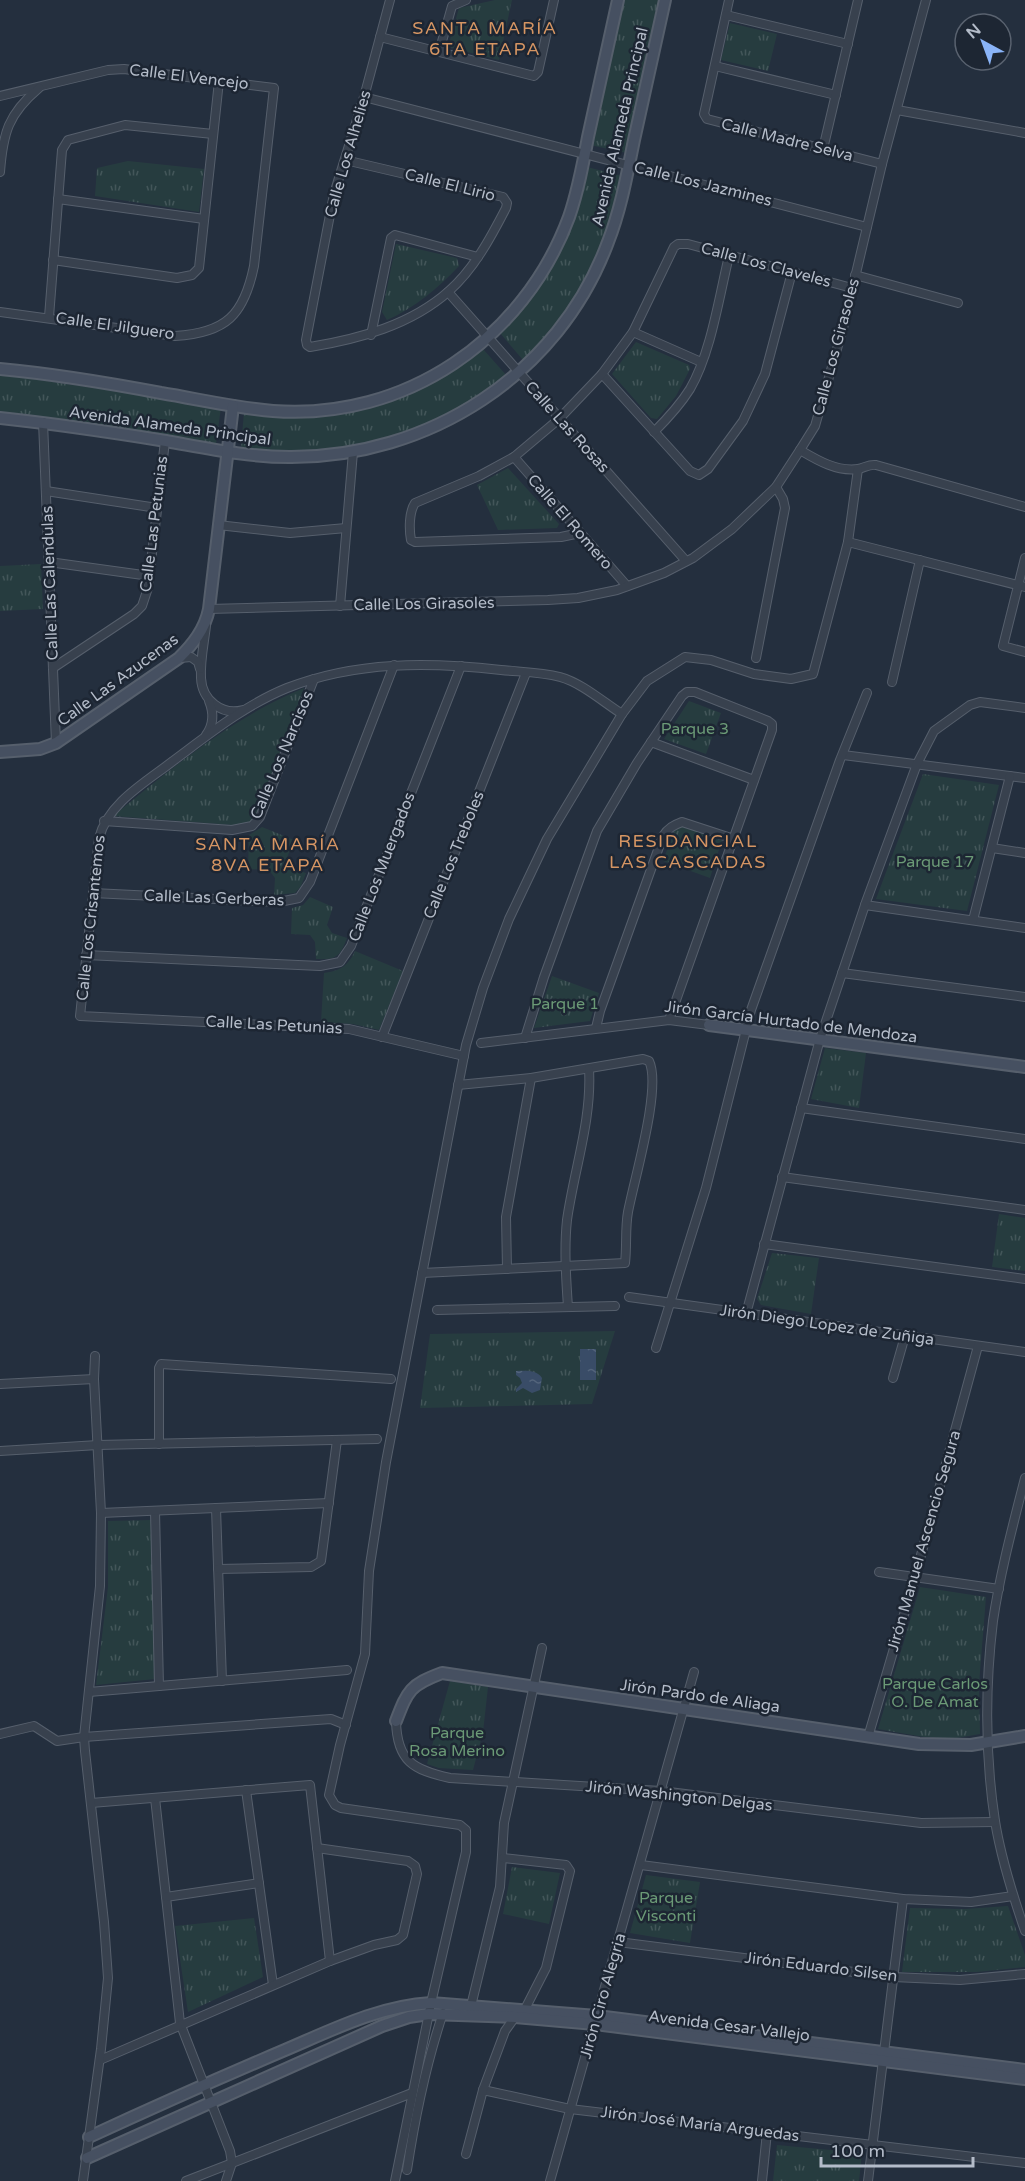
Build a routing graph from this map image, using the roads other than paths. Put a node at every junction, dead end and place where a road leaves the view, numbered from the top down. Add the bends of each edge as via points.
1 (390, 0) edge
2 (466, 0) edge
3 (554, 0) edge
4 (618, 0) edge
5 (665, 0) edge
6 (729, 0) edge
7 (858, 0) edge
8 (926, 0) edge
9 (726, 15) junction
10 (380, 37) junction
11 (848, 44) junction
12 (439, 52) junction
13 (715, 66) junction
14 (219, 81) junction
15 (40, 87) junction
16 (836, 95) junction
17 (0, 96) edge
18 (364, 97) junction
19 (897, 110) junction
20 (1025, 133) edge
21 (213, 134) junction
22 (823, 149) junction
23 (585, 154) junction
24 (345, 159) junction
25 (882, 164) junction
26 (629, 165) junction
27 (0, 172) edge
28 (58, 199) junction
29 (204, 219) junction
30 (867, 227) junction
31 (729, 256) junction
32 (478, 257) junction
33 (53, 260) junction
34 (792, 272) junction
35 (855, 274) junction
36 (852, 288) junction
37 (448, 292) junction
38 (958, 303) dead end
39 (0, 312) edge
40 (49, 317) junction
41 (227, 322) joint
42 (633, 332) junction
43 (371, 335) junction
44 (487, 337) junction
45 (307, 345) joint
46 (701, 362) junction
47 (0, 369) edge
48 (518, 372) junction
49 (602, 374) junction
50 (233, 405) junction
51 (0, 418) edge
52 (559, 419) junction
53 (44, 422) junction
54 (654, 432) junction
55 (165, 441) junction
56 (800, 450) junction
57 (227, 451) junction
58 (353, 452) junction
59 (514, 458) junction
60 (858, 469) junction
61 (776, 487) junction
62 (46, 491) junction
63 (1025, 507) edge
64 (157, 508) junction
65 (218, 525) junction
66 (346, 528) junction
67 (580, 532) junction
68 (848, 542) junction
69 (1025, 558) edge
70 (920, 560) junction
71 (686, 561) junction
72 (49, 562) junction
73 (150, 576) junction
74 (627, 586) junction
75 (1022, 587) edge
76 (340, 606) junction
77 (209, 609) junction
78 (207, 621) junction
79 (1025, 652) edge
80 (178, 658) junction
81 (756, 658) dead end
82 (394, 666) junction
83 (461, 666) junction
84 (53, 668) junction
85 (526, 673) junction
86 (201, 679) junction
87 (314, 679) junction
88 (892, 682) dead end
89 (867, 693) dead end
90 (207, 697) junction
91 (249, 708) junction
92 (1025, 708) edge
93 (622, 714) junction
94 (202, 739) junction
95 (651, 742) junction
96 (56, 743) junction
97 (0, 752) edge
98 (843, 754) junction
99 (916, 764) junction
100 (1010, 777) junction
101 (1025, 778) edge
102 (754, 780) junction
103 (104, 821) junction
104 (734, 838) junction
105 (992, 848) junction
106 (1025, 853) edge
107 (93, 893) junction
108 (865, 904) junction
109 (973, 920) junction
110 (1025, 928) edge
111 (86, 955) junction
112 (842, 973) junction
113 (1025, 997) edge
114 (80, 1016) joint
115 (669, 1020) junction
116 (709, 1025) joint
117 (596, 1029) junction
118 (747, 1029) junction
119 (382, 1037) junction
120 (525, 1038) junction
121 (820, 1039) junction
122 (481, 1043) dead end
123 (464, 1056) junction
124 (1025, 1067) edge
125 (589, 1069) junction
126 (531, 1078) junction
127 (458, 1085) junction
128 (801, 1108) junction
129 (1025, 1139) edge
130 (782, 1177) junction
131 (1025, 1210) edge
132 (764, 1244) junction
133 (566, 1266) junction
134 (507, 1269) junction
135 (422, 1273) junction
136 (1025, 1279) edge
137 (629, 1297) dead end
138 (670, 1303) junction
139 (615, 1306) dead end
140 (568, 1307) junction
141 (437, 1310) dead end
142 (746, 1314) junction
143 (905, 1336) junction
144 (978, 1346) junction
145 (656, 1348) dead end
146 (1025, 1352) edge
147 (95, 1356) dead end
148 (893, 1378) dead end
149 (94, 1379) junction
150 (391, 1379) dead end
151 (0, 1384) edge
152 (377, 1439) dead end
153 (338, 1440) junction
154 (159, 1444) junction
155 (98, 1445) junction
156 (0, 1450) edge
157 (1025, 1478) edge
158 (329, 1503) junction
159 (216, 1508) junction
160 (155, 1511) junction
161 (101, 1513) junction
162 (218, 1569) junction
163 (879, 1572) dead end
164 (915, 1577) junction
165 (999, 1589) junction
166 (542, 1648) dead end
167 (347, 1670) dead end
168 (694, 1672) dead end
169 (222, 1681) junction
170 (159, 1686) junction
171 (534, 1687) junction
172 (89, 1692) junction
173 (683, 1709) junction
174 (396, 1721) joint
175 (346, 1725) junction
176 (0, 1734) edge
177 (1025, 1736) edge
178 (84, 1737) junction
179 (868, 1737) junction
180 (988, 1742) junction
181 (513, 1781) junction
182 (246, 1790) junction
183 (661, 1791) junction
184 (155, 1798) junction
185 (91, 1803) junction
186 (995, 1822) junction
187 (317, 1848) junction
188 (503, 1858) junction
189 (641, 1865) junction
190 (259, 1883) junction
191 (1013, 1896) junction
192 (166, 1897) junction
193 (903, 1899) junction
194 (1025, 1931) edge
195 (618, 1942) junction
196 (330, 1961) junction
197 (1025, 1974) edge
198 (893, 1977) junction
199 (273, 1985) junction
200 (471, 2006) junction
201 (430, 2008) junction
202 (525, 2009) junction
203 (443, 2013) junction
204 (515, 2017) junction
205 (596, 2020) junction
206 (181, 2025) junction
207 (883, 2057) junction
208 (100, 2060) junction
209 (1025, 2070) edge
210 (1025, 2079) edge
211 (204, 2085) junction
212 (483, 2090) junction
213 (412, 2093) junction
214 (211, 2102) junction
215 (570, 2109) junction
216 (767, 2132) junction
217 (89, 2137) junction
218 (873, 2146) junction
219 (466, 2154) dead end
220 (87, 2158) junction
221 (232, 2163) junction
222 (1025, 2163) edge
223 (407, 2170) dead end
224 (83, 2181) edge
225 (186, 2181) edge
226 (226, 2181) edge
227 (395, 2181) edge
228 (550, 2181) edge
229 (762, 2181) edge
230 (868, 2181) edge

1 - 10 street, Calle Los Alhelies
2 - 12 street via 452,6
3 - 12 street via 534,76
4 - 23 street, Avenida Alameda Principal
5 - 26 street, Avenida Alameda Principal
6 - 9 street, Calle Madre Selva
7 - 11 street
8 - 19 street, Calle Los Girasoles
9 - 11 street
9 - 13 street, Calle Madre Selva
10 - 12 street
10 - 18 street, Calle Los Alhelies
11 - 16 street
13 - 16 street
13 - 22 street, Calle Madre Selva via 704,114 707,119
14 - 15 street, Calle El Vencejo via 124,69
14 - 21 street
14 - 41 street, Calle El Vencejo via 274,88 254,266 240,308
15 - 17 street, Calle El Vencejo
15 - 27 street via 24,100 8,124
16 - 22 street
18 - 23 street, Calle Los Jazmines
18 - 24 street, Calle Los Alhelies
19 - 20 street
19 - 25 street, Calle Los Girasoles
21 - 28 street via 125,125 68,140 62,150
21 - 29 street
22 - 25 street, Calle Madre Selva
23 - 26 street, Calle Los Jazmines
23 - 44 street, Avenida Alameda Principal via 570,215 551,260 502,324
24 - 32 street, Calle El Lirio via 503,197 506,208
24 - 45 street, Calle Los Alhelies via 334,194
25 - 30 street, Calle Los Girasoles
26 - 30 street, Calle Los Jazmines
26 - 48 street, Avenida Alameda Principal via 608,242 593,277 571,315
28 - 29 street
28 - 33 street
29 - 33 street via 199,267 185,278
30 - 35 street, Calle Los Girasoles
31 - 34 street, Calle Los Claveles
31 - 42 street, Calle Los Claveles via 678,244
31 - 46 street
32 - 37 street, Calle El Lirio
32 - 43 street via 391,238
33 - 40 street
34 - 36 street, Calle Los Claveles
34 - 54 street via 765,374 743,421 708,469 694,475
35 - 36 street, Calle Los Girasoles
35 - 38 street
36 - 56 street, Calle Los Girasoles via 815,426
37 - 43 street, Calle El Lirio
37 - 44 street, Calle Las Rosas
39 - 40 street, Calle El Jilguero
40 - 41 street, Calle El Jilguero via 175,336 193,335
42 - 46 street
42 - 49 street, Calle Los Claveles
43 - 45 street, Calle El Lirio
44 - 48 street, Calle Las Rosas
44 - 50 street, Avenida Alameda Principal via 421,384 356,406 274,411
46 - 54 street via 691,388
47 - 50 street, Avenida Alameda Principal
48 - 52 street, Calle Las Rosas
48 - 58 street, Avenida Alameda Principal via 494,393 449,420 381,447
49 - 52 street, Calle Los Claveles
49 - 54 street
50 - 57 street, Calle Las Azucenas
51 - 53 street, Avenida Alameda Principal
52 - 59 street, Calle Los Claveles
52 - 71 street, Calle Las Rosas
53 - 55 street, Avenida Alameda Principal
53 - 62 street, Calle Las Calendulas
55 - 57 street, Avenida Alameda Principal
55 - 64 street, Calle Las Petunias
56 - 60 street via 838,468
56 - 61 street, Calle Los Girasoles
57 - 58 street, Avenida Alameda Principal via 289,457
57 - 65 street, Calle Las Azucenas
58 - 66 street
59 - 67 street, Calle El Romero
59 - 67 street, Calle Los Claveles via 415,503 411,540 561,537
60 - 63 street via 876,465
60 - 68 street
61 - 71 street, Calle Los Girasoles via 732,529
61 - 81 street via 784,508
62 - 64 street
62 - 72 street, Calle Las Calendulas
64 - 73 street, Calle Las Petunias
65 - 66 street via 290,533
65 - 77 street, Calle Las Azucenas
66 - 76 street
67 - 74 street, Calle El Romero
68 - 70 street
68 - 93 street via 813,674 781,678 685,657 647,681
69 - 75 street
70 - 75 street
70 - 88 street
71 - 74 street, Calle Los Girasoles
72 - 73 street
72 - 84 street, Calle Las Calendulas
73 - 84 street, Calle Las Petunias via 142,606 134,614
74 - 76 street, Calle Los Girasoles via 578,598
75 - 79 street via 1003,646
76 - 77 street, Calle Los Girasoles
77 - 78 street, Calle Las Azucenas
78 - 80 street, Calle Las Azucenas
78 - 86 street
80 - 86 street via 194,659
80 - 96 street, Calle Las Azucenas
82 - 83 street, Calle Los Crisantemos
82 - 87 street, Calle Los Crisantemos via 351,669
82 - 107 street, Calle Las Gerberas via 310,882 299,898 279,902
83 - 85 street, Calle Los Crisantemos
83 - 111 street, Calle Los Muergados via 351,946 340,962 320,966
84 - 96 street, Calle Las Calendulas
85 - 93 street, Calle Los Crisantemos via 561,677
85 - 119 street, Calle Los Treboles
86 - 90 street
87 - 91 street, Calle Los Crisantemos
87 - 103 street, Calle Los Narcisos via 263,810 252,826 232,830
89 - 98 street
90 - 91 street via 221,710
90 - 94 street via 212,723
91 - 94 street, Calle Los Crisantemos
92 - 99 street via 980,702 970,705 934,731
93 - 123 street via 547,839 509,919 483,988
94 - 103 street, Calle Los Crisantemos via 124,800
95 - 102 street
95 - 102 street via 682,696 695,692 772,724
95 - 120 street via 597,831
96 - 97 street, Calle Las Azucenas via 40,749
98 - 99 street
98 - 118 street
99 - 100 street
99 - 108 street
100 - 101 street
100 - 105 street
102 - 104 street
103 - 107 street, Calle Los Crisantemos
104 - 115 street
104 - 117 street via 682,822 667,830
105 - 106 street
105 - 109 street
107 - 111 street, Calle Los Crisantemos
108 - 109 street
108 - 112 street
109 - 110 street
111 - 114 street, Calle Los Crisantemos
112 - 113 street
112 - 121 street
114 - 119 street, Calle Las Petunias via 349,1029
115 - 116 street, Jirón García Hurtado de Mendoza
115 - 117 street, Jirón García Hurtado de Mendoza
116 - 118 street, Jirón García Hurtado de Mendoza
117 - 120 street, Jirón García Hurtado de Mendoza
118 - 121 street, Jirón García Hurtado de Mendoza
118 - 138 street via 706,1188
119 - 123 street, Calle Las Petunias
120 - 122 street, Jirón García Hurtado de Mendoza
121 - 124 street, Jirón García Hurtado de Mendoza
121 - 128 street
123 - 127 street
125 - 126 street
125 - 133 street via 591,1091 567,1221
125 - 133 street via 649,1061 651,1103 627,1215 625,1263
126 - 127 street
126 - 134 street via 506,1217
127 - 135 street
128 - 129 street
128 - 130 street
130 - 131 street
130 - 132 street
132 - 136 street
132 - 142 street
133 - 134 street
133 - 140 street
134 - 135 street
135 - 175 street via 369,1571 365,1654
137 - 138 street, Jirón Diego Lopez de Zuñiga
138 - 142 street, Jirón Diego Lopez de Zuñiga
138 - 145 street
139 - 140 street
140 - 141 street
142 - 143 street, Jirón Diego Lopez de Zuñiga
143 - 144 street, Jirón Diego Lopez de Zuñiga
143 - 148 street
144 - 146 street, Jirón Diego Lopez de Zuñiga
144 - 164 street, Jirón Manuel Ascencio Segura
147 - 149 street
149 - 151 street
149 - 155 street
150 - 154 street via 161,1364
152 - 153 street
153 - 154 street
153 - 158 street
154 - 155 street
155 - 156 street
155 - 161 street
157 - 165 street
158 - 159 street
158 - 162 street via 321,1561 311,1567
159 - 160 street
159 - 162 street
160 - 161 street
160 - 170 street
161 - 172 street via 100,1586
162 - 169 street
163 - 164 street
164 - 165 street
164 - 179 street, Jirón Manuel Ascencio Segura
165 - 180 street via 989,1674
166 - 171 street
167 - 169 street
168 - 173 street, Jirón Ciro Alegria
169 - 170 street
170 - 172 street
171 - 173 street, Jirón Pardo de Aliaga
171 - 174 street, Jirón Pardo de Aliaga via 442,1673 419,1682 406,1696
171 - 181 street
172 - 178 street
173 - 179 street, Jirón Pardo de Aliaga
173 - 183 street, Jirón Ciro Alegria
174 - 181 street, Jirón Washington Delgas via 396,1740 407,1760 423,1772 450,1778
175 - 178 street via 331,1719
175 - 201 street via 329,1795 335,1805 466,1830 466,1852
176 - 178 street via 34,1725 57,1741
177 - 180 street, Jirón Pardo de Aliaga
178 - 185 street
179 - 180 street, Jirón Pardo de Aliaga via 920,1744
180 - 186 street
181 - 183 street, Jirón Washington Delgas
181 - 188 street via 504,1823
182 - 184 street
182 - 187 street via 310,1785
182 - 190 street
183 - 186 street, Jirón Washington Delgas via 921,1823
183 - 189 street, Jirón Ciro Alegria
184 - 185 street
184 - 192 street
185 - 208 street via 108,1978
186 - 191 street
187 - 196 street
187 - 196 street via 408,1861 417,1874 403,1935
188 - 200 street via 500,1887
188 - 202 street via 566,1865 570,1871 546,1968
189 - 193 street
189 - 195 street, Jirón Ciro Alegria
190 - 192 street
190 - 199 street
191 - 193 street via 971,1902
191 - 194 street
192 - 206 street
193 - 198 street
195 - 198 street, Jirón Eduardo Silsen
195 - 205 street, Jirón Ciro Alegria
196 - 199 street
197 - 198 street, Jirón Eduardo Silsen via 960,1980
198 - 207 street
199 - 206 street
200 - 201 street, Avenida Cesar Vallejo
200 - 202 street, Avenida Cesar Vallejo
201 - 203 street, Avenida Cesar Vallejo
201 - 211 street via 412,2004 364,2017
201 - 213 street
201 - 214 street
202 - 204 street
202 - 205 street, Avenida Cesar Vallejo
203 - 204 street, Avenida Cesar Vallejo
203 - 223 street via 430,2050
204 - 205 street, Avenida Cesar Vallejo
204 - 212 street via 505,2031
205 - 207 street, Avenida Cesar Vallejo
205 - 215 street, Jirón Ciro Alegria
206 - 208 street
206 - 211 street
207 - 209 street, Avenida Cesar Vallejo
207 - 210 street, Avenida Cesar Vallejo
207 - 218 street
208 - 217 street
211 - 214 street
211 - 217 street
212 - 215 street, Jirón José María Arguedas
212 - 219 street
213 - 221 street
213 - 227 street
214 - 220 street
214 - 221 street
215 - 216 street, Jirón José María Arguedas
215 - 228 street, Jirón Ciro Alegria
216 - 218 street, Jirón José María Arguedas
216 - 229 street
217 - 220 street
218 - 222 street, Jirón José María Arguedas
218 - 230 street
220 - 224 street
221 - 225 street
221 - 226 street

